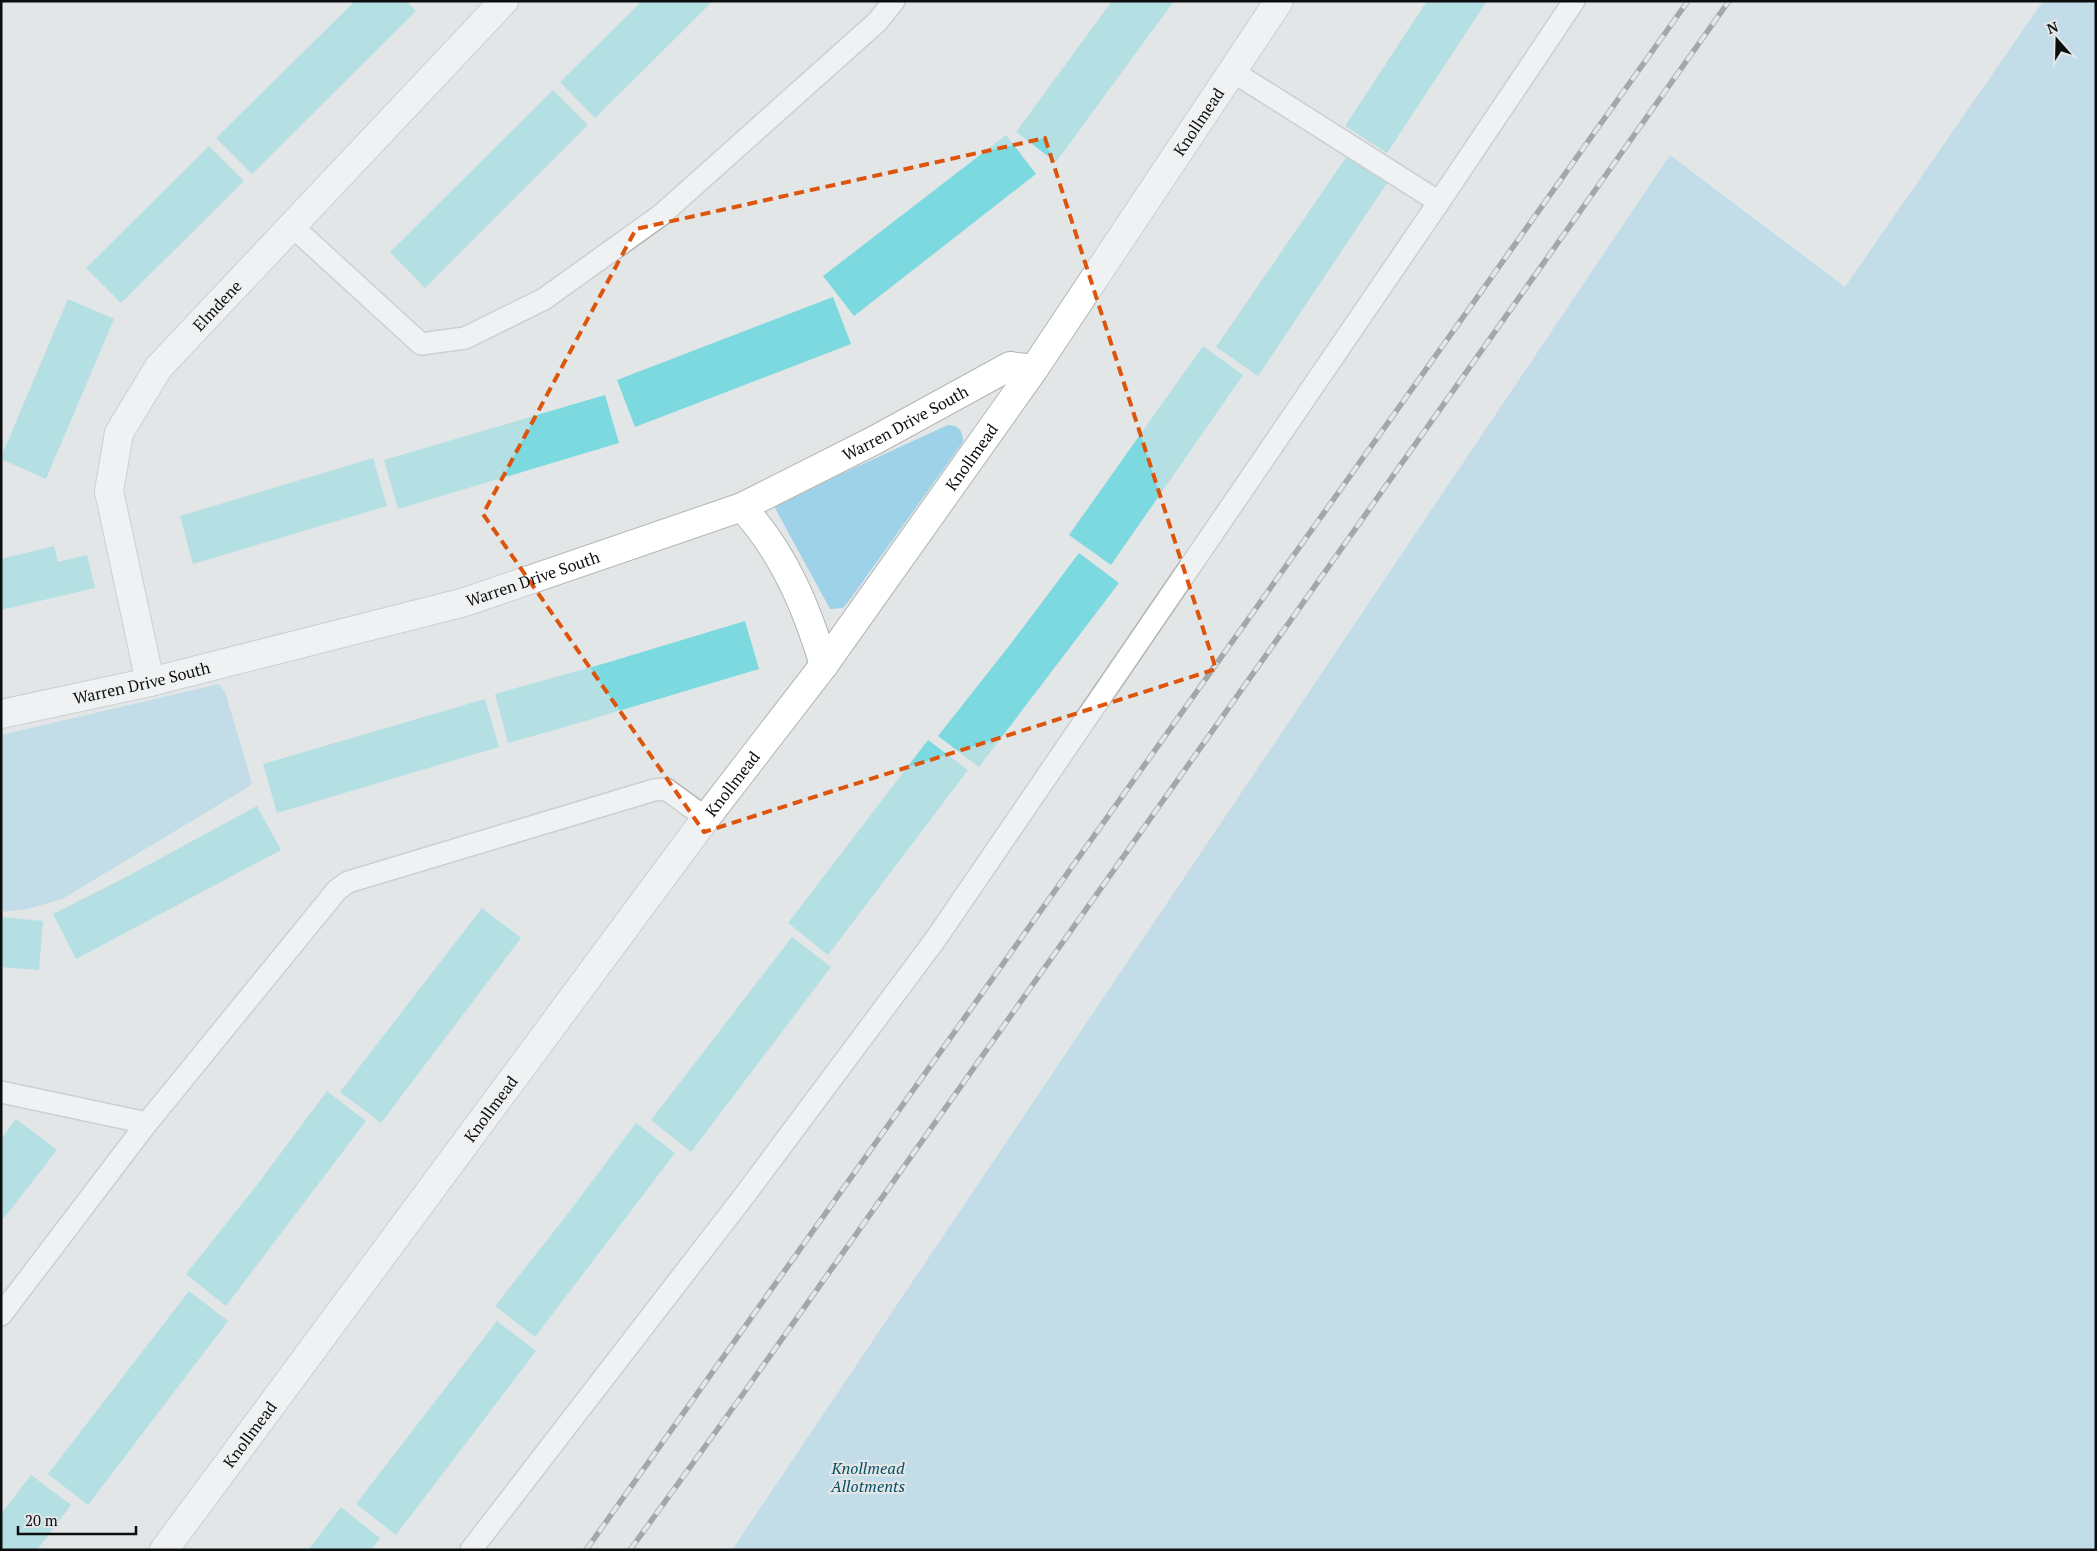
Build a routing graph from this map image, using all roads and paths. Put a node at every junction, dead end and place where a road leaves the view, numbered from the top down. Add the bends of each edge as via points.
1 (504, 1) edge
2 (894, 1) edge
3 (1279, 1) edge
4 (1574, 1) edge
5 (1232, 72) junction
6 (1440, 202) junction
7 (292, 226) junction
8 (1034, 369) junction
9 (742, 507) junction
10 (824, 665) junction
11 (150, 682) junction
12 (1, 714) edge
13 (706, 818) junction
14 (1, 1092) edge
15 (147, 1123) junction
16 (1, 1315) edge
17 (164, 1550) edge
18 (471, 1550) edge

1 - 7 street, Elmdene
2 - 7 lane via 877,22 661,215 544,299 465,338 421,344
3 - 5 street, Knollmead
4 - 6 lane
5 - 6 lane
5 - 8 street, Knollmead
6 - 18 lane via 935,940 744,1196
7 - 11 street, Elmdene via 159,367 119,433 109,491
8 - 9 street, Warren Drive South via 1010,366 875,440
8 - 10 street, Knollmead
9 - 10 street via 764,532 784,565 813,628
9 - 11 street, Warren Drive South via 466,602
10 - 13 street, Knollmead
11 - 12 street, Warren Drive South
13 - 15 lane via 666,789 654,790 348,882 337,890
13 - 17 street, Knollmead
14 - 15 lane
15 - 16 lane

